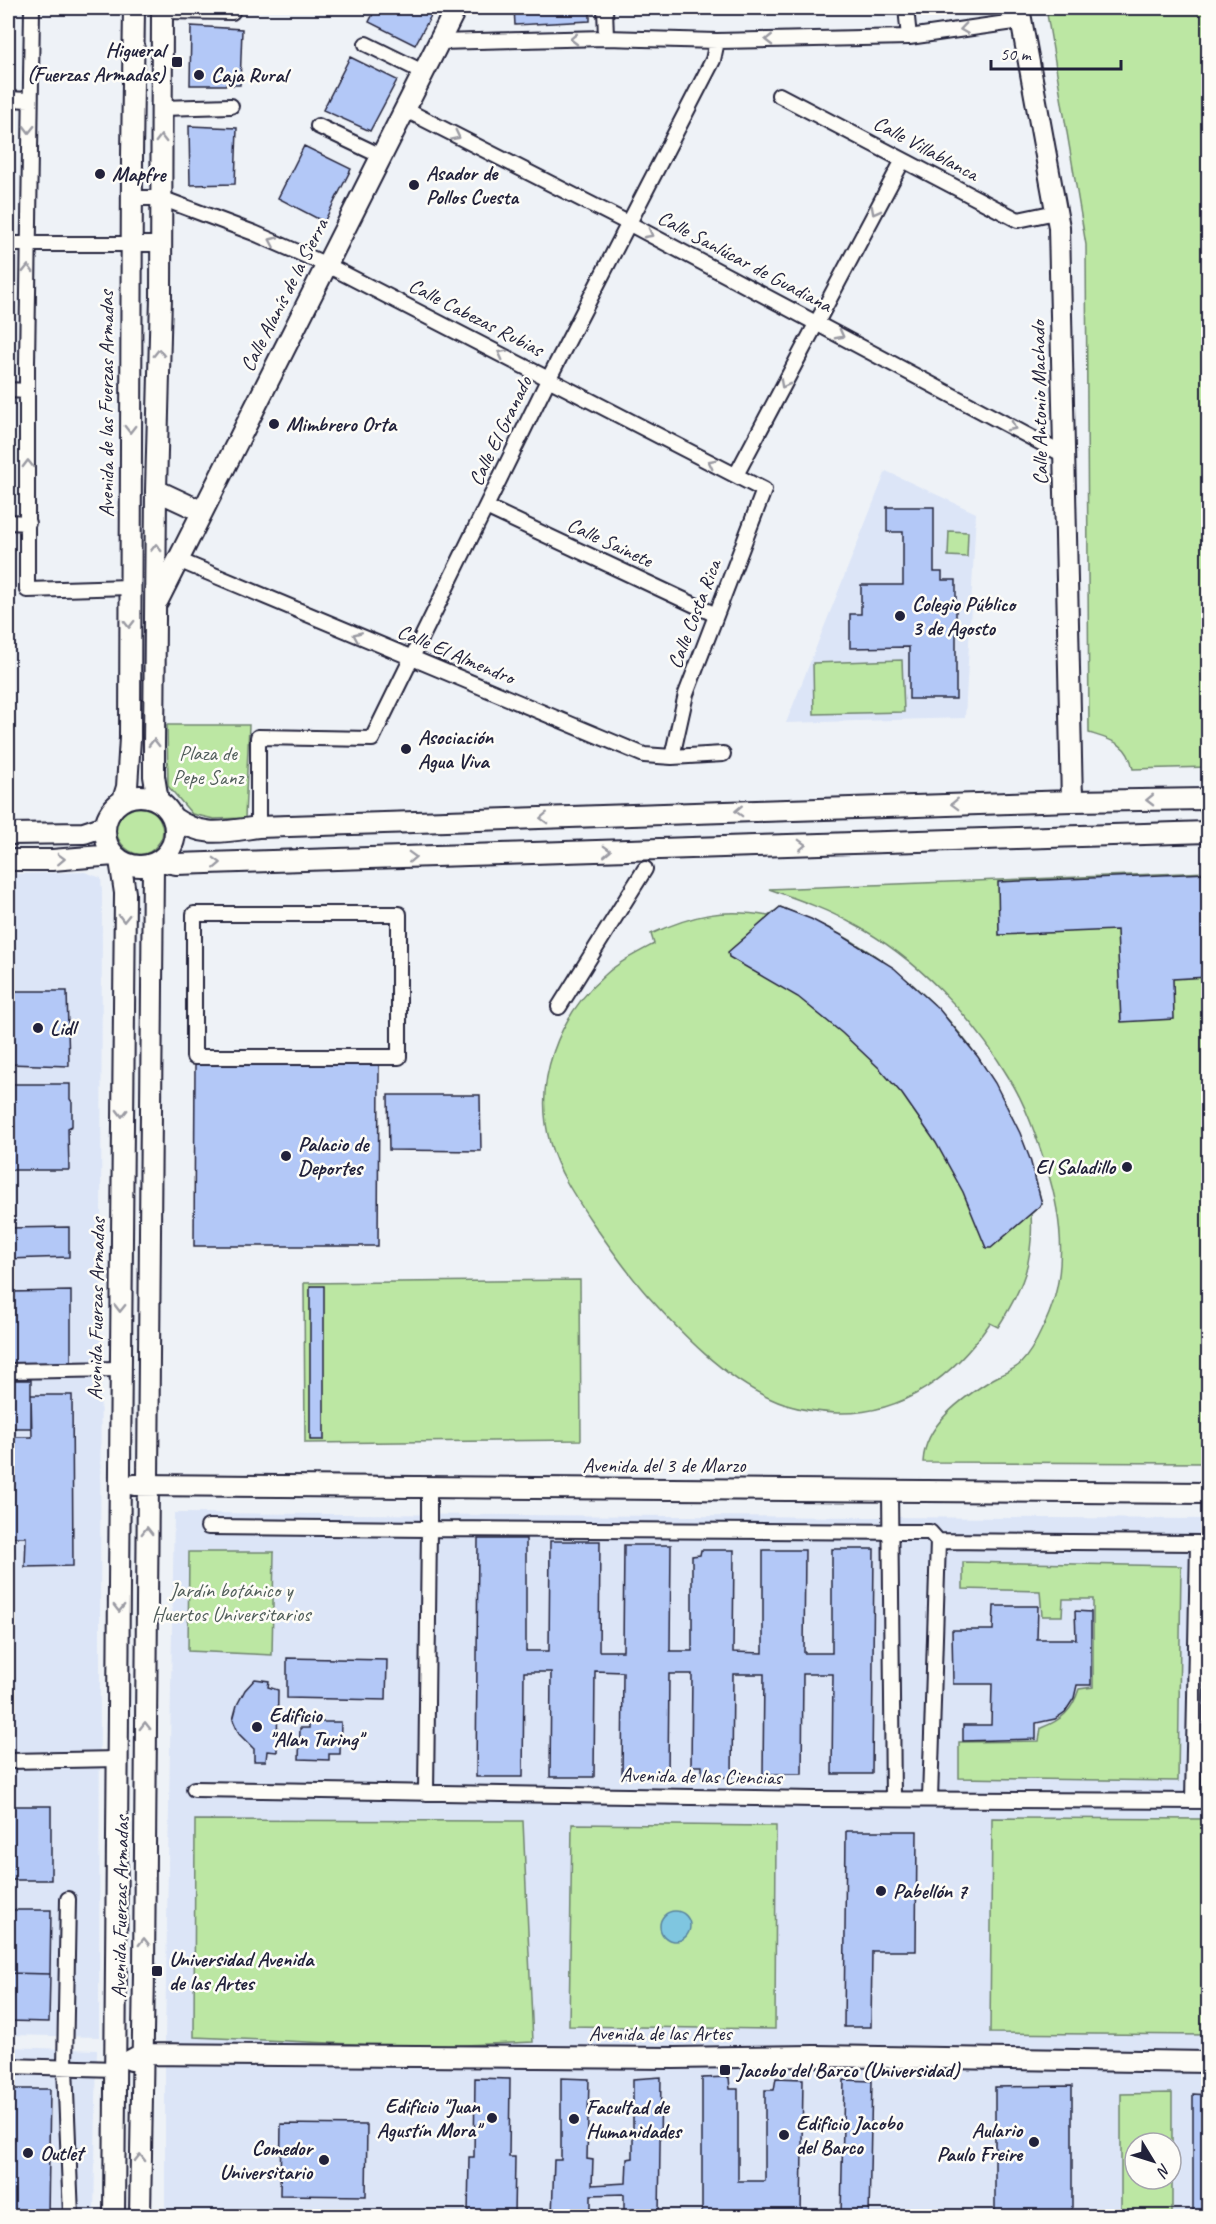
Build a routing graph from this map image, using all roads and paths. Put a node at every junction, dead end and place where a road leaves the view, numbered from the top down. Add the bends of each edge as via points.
1 (32, 8) edge
2 (134, 8) edge
3 (456, 8) edge
4 (605, 8) edge
5 (906, 8) edge
6 (162, 9) edge
7 (232, 12) dead end
8 (1020, 14) edge
9 (909, 37) junction
10 (606, 38) junction
11 (717, 41) junction
12 (438, 42) junction
13 (366, 44) dead end
14 (423, 72) junction
15 (779, 94) dead end
16 (8, 99) edge
17 (29, 100) junction
18 (231, 106) dead end
19 (161, 108) junction
20 (404, 109) junction
21 (318, 126) dead end
22 (381, 156) junction
23 (903, 160) junction
24 (132, 198) junction
25 (161, 198) junction
26 (1056, 212) junction
27 (628, 223) junction
28 (8, 244) edge
29 (131, 244) junction
30 (161, 244) junction
31 (28, 245) junction
32 (327, 265) junction
33 (816, 323) junction
34 (549, 378) junction
35 (8, 390) edge
36 (27, 391) junction
37 (1064, 455) junction
38 (736, 475) junction
39 (764, 489) joint
40 (156, 490) junction
41 (486, 507) junction
42 (201, 511) junction
43 (8, 522) edge
44 (28, 523) junction
45 (178, 560) junction
46 (129, 587) junction
47 (156, 605) junction
48 (716, 615) junction
49 (411, 658) junction
50 (723, 754) dead end
51 (672, 757) junction
52 (1209, 799) edge
53 (123, 800) junction
54 (158, 801) junction
55 (1072, 801) junction
56 (172, 816) junction
57 (105, 826) junction
58 (258, 827) junction
59 (1209, 832) edge
60 (8, 834) edge
61 (117, 857) junction
62 (8, 860) edge
63 (156, 862) junction
64 (645, 869) dead end
65 (559, 1007) dead end
66 (399, 1057) joint
67 (119, 1370) junction
68 (8, 1371) edge
69 (119, 1485) junction
70 (147, 1485) junction
71 (429, 1487) junction
72 (890, 1491) junction
73 (1209, 1493) edge
74 (208, 1527) dead end
75 (429, 1529) junction
76 (890, 1531) junction
77 (938, 1541) junction
78 (119, 1759) junction
79 (145, 1760) junction
80 (8, 1761) edge
81 (194, 1789) dead end
82 (426, 1793) junction
83 (893, 1799) junction
84 (930, 1799) junction
85 (1193, 1801) junction
86 (1209, 1801) edge
87 (68, 1899) dead end
88 (117, 1962) junction
89 (142, 2054) junction
90 (1209, 2062) edge
91 (8, 2066) edge
92 (65, 2067) junction
93 (116, 2068) junction
94 (71, 2217) edge
95 (114, 2217) edge
96 (140, 2217) edge

1 - 17 street
2 - 24 street, Avenida de las Fuerzas Armadas
3 - 12 street, Calle Alanís de la Sierra
4 - 10 street
5 - 9 street
6 - 7 street
6 - 19 street
8 -> 9 street
8 - 26 street, Calle Antonio Machado
9 -> 11 street
10 - 11 street
10 -> 12 street
11 - 27 street, Calle El Granado via 713,60
12 - 14 street, Calle Alanís de la Sierra
13 - 14 street
14 - 20 street, Calle Alanís de la Sierra
15 - 23 street, Calle Villablanca
16 - 17 street
17 -> 31 street
18 - 19 street
25 -> 19 street
20 - 22 street, Calle Alanís de la Sierra
20 -> 27 street, Calle Sanlúcar de Guadiana
21 - 22 street
22 - 32 street, Calle Alanís de la Sierra
23 - 26 street, Calle Villablanca via 1018,220
23 -> 33 street
24 - 25 street
24 - 29 street, Avenida de las Fuerzas Armadas
25 - 30 street
32 -> 25 street, Calle Cabezas Rubias
26 - 37 street, Calle Antonio Machado
27 -> 33 street, Calle Sanlúcar de Guadiana
27 - 34 street, Calle El Granado
28 - 31 street
29 - 30 street
29 - 31 street
29 -> 46 street, Avenida de las Fuerzas Armadas
40 -> 30 street
36 -> 31 street
34 -> 32 street, Calle Cabezas Rubias
32 - 42 street, Calle Alanís de la Sierra
33 -> 37 street, Calle Sanlúcar de Guadiana
33 -> 38 street
38 -> 34 street, Calle Cabezas Rubias
34 - 41 street, Calle El Granado
35 - 36 street
44 -> 36 street
37 - 55 street, Calle Antonio Machado
38 - 39 street, Calle Cabezas Rubias
39 - 48 street, Calle Costa Rica
40 - 42 street
47 -> 40 street
41 - 48 street, Calle Sainete
41 - 49 street, Calle El Granado
42 - 45 street, Calle Alanís de la Sierra
43 - 44 street
44 - 46 street via 27,590
45 - 47 street, Calle Alanís de la Sierra
49 -> 45 street, Calle El Almendro
46 -> 53 street, Avenida de las Fuerzas Armadas via 130,738
54 -> 47 street via 154,776
48 - 51 street, Calle Costa Rica via 686,694
49 - 51 street, Calle El Almendro via 644,755
49 - 58 street, Calle El Granado via 372,739 258,737
50 - 51 street, Calle El Almendro
52 -> 55 street
53 - 54 street via 137,796
53 - 57 street via 111,811
54 - 56 street
55 -> 58 street
56 - 58 street via 197,830
56 - 63 street via 173,841 168,852
57 - 60 street via 84,833
57 - 61 street via 106,842
63 -> 59 street
62 -> 61 street
61 - 63 street via 136,866
61 -> 67 street, Avenida Fuerzas Armadas via 125,893
63 - 70 street, Avenida Fuerzas Armadas
64 - 65 street
66 - 66 street via 194,1057 194,914 399,914
67 - 68 street
67 - 69 street, Avenida Fuerzas Armadas
69 - 70 street, Avenida del 3 de Marzo
69 -> 78 street, Avenida Fuerzas Armadas
70 - 71 street, Avenida del 3 de Marzo
79 -> 70 street, Avenida Fuerzas Armadas
71 - 72 street, Avenida del 3 de Marzo
71 - 75 street
72 - 73 street, Avenida del 3 de Marzo
72 - 76 street
74 - 75 street
75 - 76 street
75 - 82 street
76 - 77 street via 930,1532
76 - 83 street
77 - 84 street
77 - 85 street via 1198,1543
78 - 79 street
78 - 80 street
78 - 88 street, Avenida Fuerzas Armadas
89 -> 79 street, Avenida Fuerzas Armadas
81 - 82 street, Avenida de las Ciencias
82 - 83 street, Avenida de las Ciencias
83 - 84 street, Avenida de las Ciencias
84 - 85 street, Avenida de las Ciencias
85 - 86 street, Avenida de las Ciencias
87 - 92 street
88 - 89 street, Avenida Fuerzas Armadas via 128,1978 128,2039
88 - 93 street, Avenida Fuerzas Armadas
89 - 90 street, Avenida de las Artes via 815,2056
89 - 93 street, Avenida de las Artes
96 -> 89 street, Avenida Fuerzas Armadas
91 - 92 street
92 - 93 street
92 - 94 street
93 - 95 street, Avenida Fuerzas Armadas

